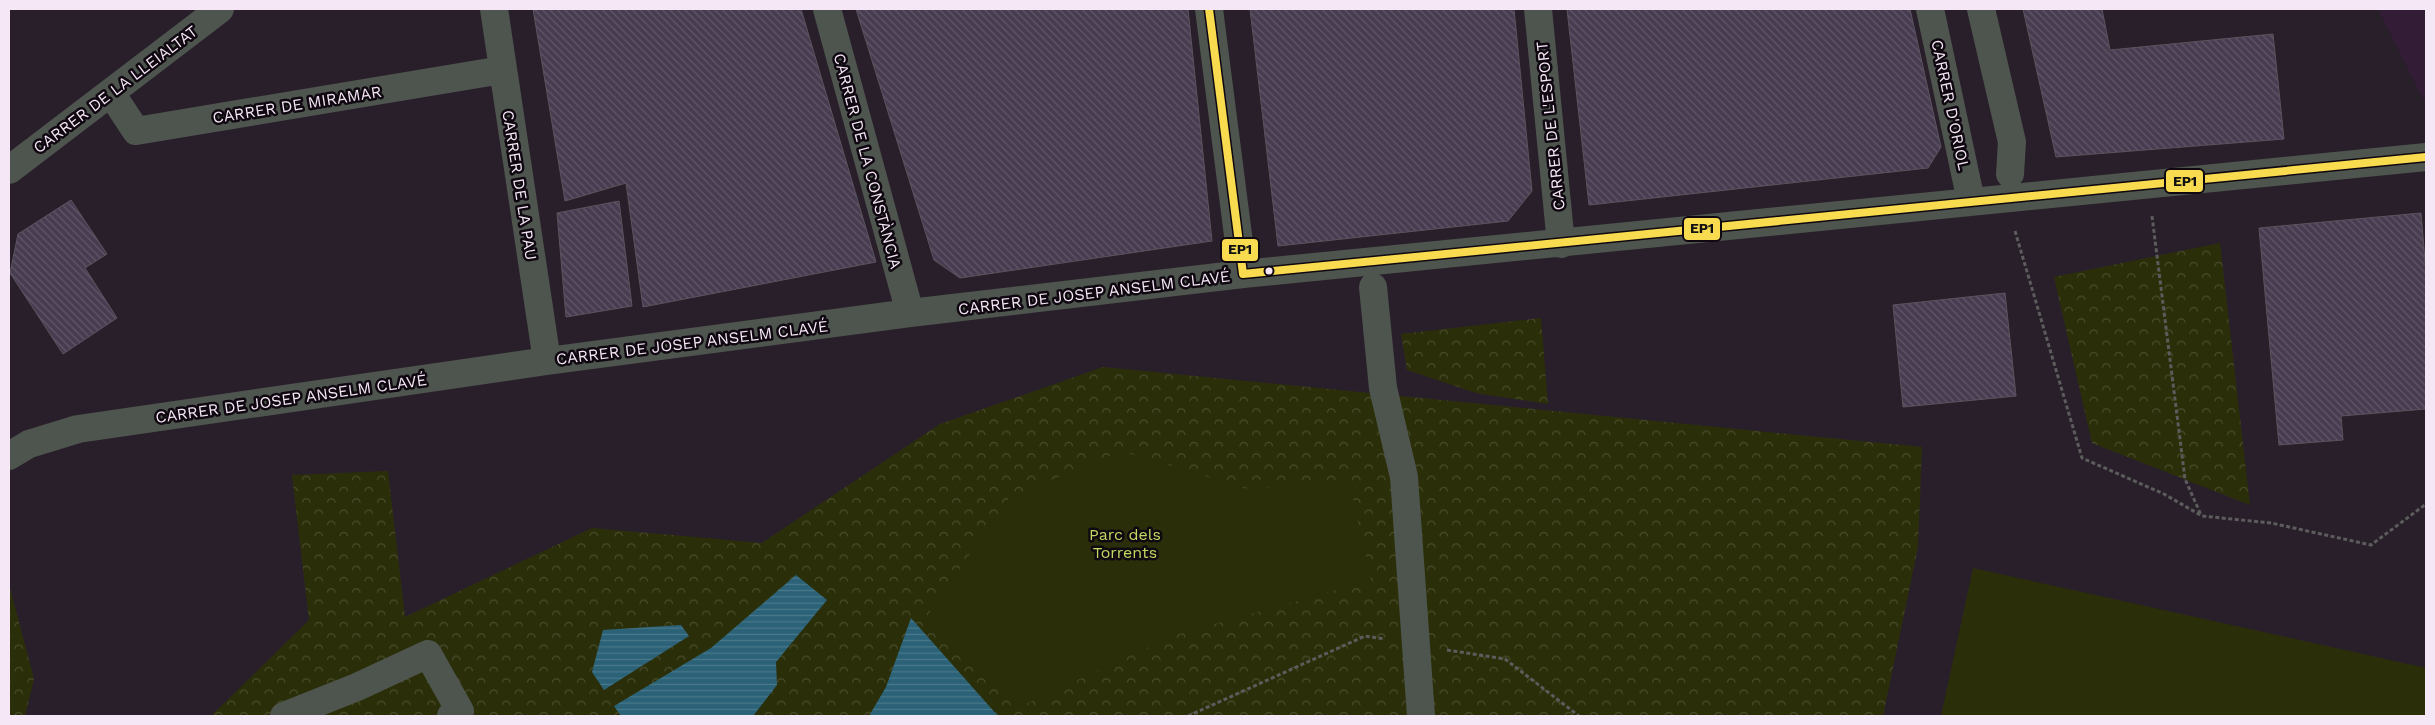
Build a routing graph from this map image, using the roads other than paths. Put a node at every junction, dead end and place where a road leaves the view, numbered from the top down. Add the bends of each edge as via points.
1 (220, 9) edge
2 (494, 9) edge
3 (827, 9) edge
4 (1209, 9) edge
5 (1538, 9) edge
6 (1930, 9) edge
7 (1980, 9) edge
8 (502, 70) junction
9 (111, 93) junction
10 (2426, 157) edge
11 (9, 170) edge
12 (2010, 174) dead end
13 (1971, 202) junction
14 (1561, 244) junction
15 (1243, 274) junction
16 (1372, 287) dead end
17 (910, 313) junction
18 (547, 361) junction
19 (9, 456) edge
20 (284, 716) edge
21 (452, 716) edge
22 (1421, 716) edge

1 - 9 street, CARRER DE LA LLEIALTAT
2 - 8 street, CARRER DE LA PAU
3 - 17 street, CARRER DE LA CONSTÀNCIA
4 - 15 street
5 - 14 street, CARRER DE L'ESPORT
6 - 13 street, CARRER D'ORIOL
7 - 12 street via 2012,142
8 - 9 street, CARRER DE MIRAMAR via 136,131
8 - 18 street, CARRER DE LA PAU
9 - 11 street, CARRER DE LA LLEIALTAT
10 - 13 street, CARRER DE JOSEP ANSELM CLAVÉ
13 - 14 street, CARRER DE JOSEP ANSELM CLAVÉ
14 - 15 street, CARRER DE JOSEP ANSELM CLAVÉ
15 - 17 street, CARRER DE JOSEP ANSELM CLAVÉ
16 - 22 street via 1383,388 1404,477
17 - 18 street, CARRER DE JOSEP ANSELM CLAVÉ
18 - 19 street, CARRER DE JOSEP ANSELM CLAVÉ via 78,429 28,444
20 - 21 street via 428,654 460,711

